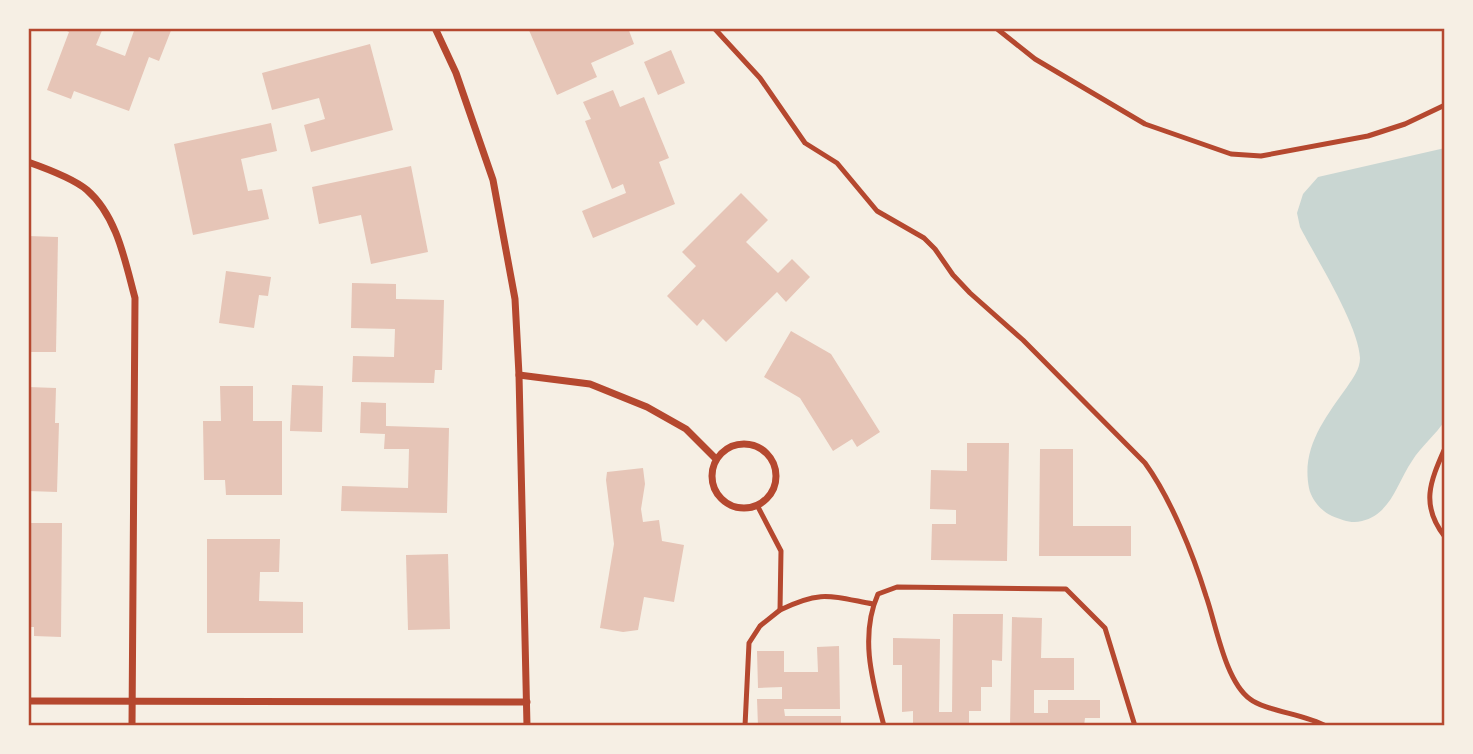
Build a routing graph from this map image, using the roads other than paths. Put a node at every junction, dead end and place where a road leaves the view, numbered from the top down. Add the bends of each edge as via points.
1 (435, 28) edge
2 (714, 28) edge
3 (996, 28) edge
4 (1445, 104) edge
5 (28, 162) edge
6 (519, 375) junction
7 (1445, 449) edge
8 (716, 459) junction
9 (757, 505) junction
10 (1445, 537) edge
11 (873, 604) junction
12 (780, 610) junction
13 (28, 701) edge
14 (132, 701) junction
15 (527, 702) junction
16 (132, 726) edge
17 (527, 726) edge
18 (745, 726) edge
19 (884, 726) edge
20 (1135, 726) edge
21 (1326, 726) edge

1 - 6 street via 456,73 493,180 515,299
2 - 21 lane via 760,78 805,143 837,163 877,211 929,243 970,293 1145,463 1159,483 1191,555 1222,654 1250,700
3 - 4 lane via 1035,59 1145,124 1231,154 1261,156 1368,136
5 - 14 street via 86,190 110,219 135,298
6 - 8 street via 590,384 647,407 686,429
6 - 15 street
7 - 10 lane via 1429,500 1431,515
8 - 9 street via 712,480 721,499 740,509
8 - 9 street via 743,444 770,457 775,467 774,487
9 - 12 lane via 781,551
11 - 12 lane via 824,595 804,598
11 - 19 lane via 869,664
11 - 20 lane via 878,594 897,587 1066,589 1105,628
12 - 18 lane via 748,643
13 - 14 street
14 - 15 street
14 - 16 street
15 - 17 street

